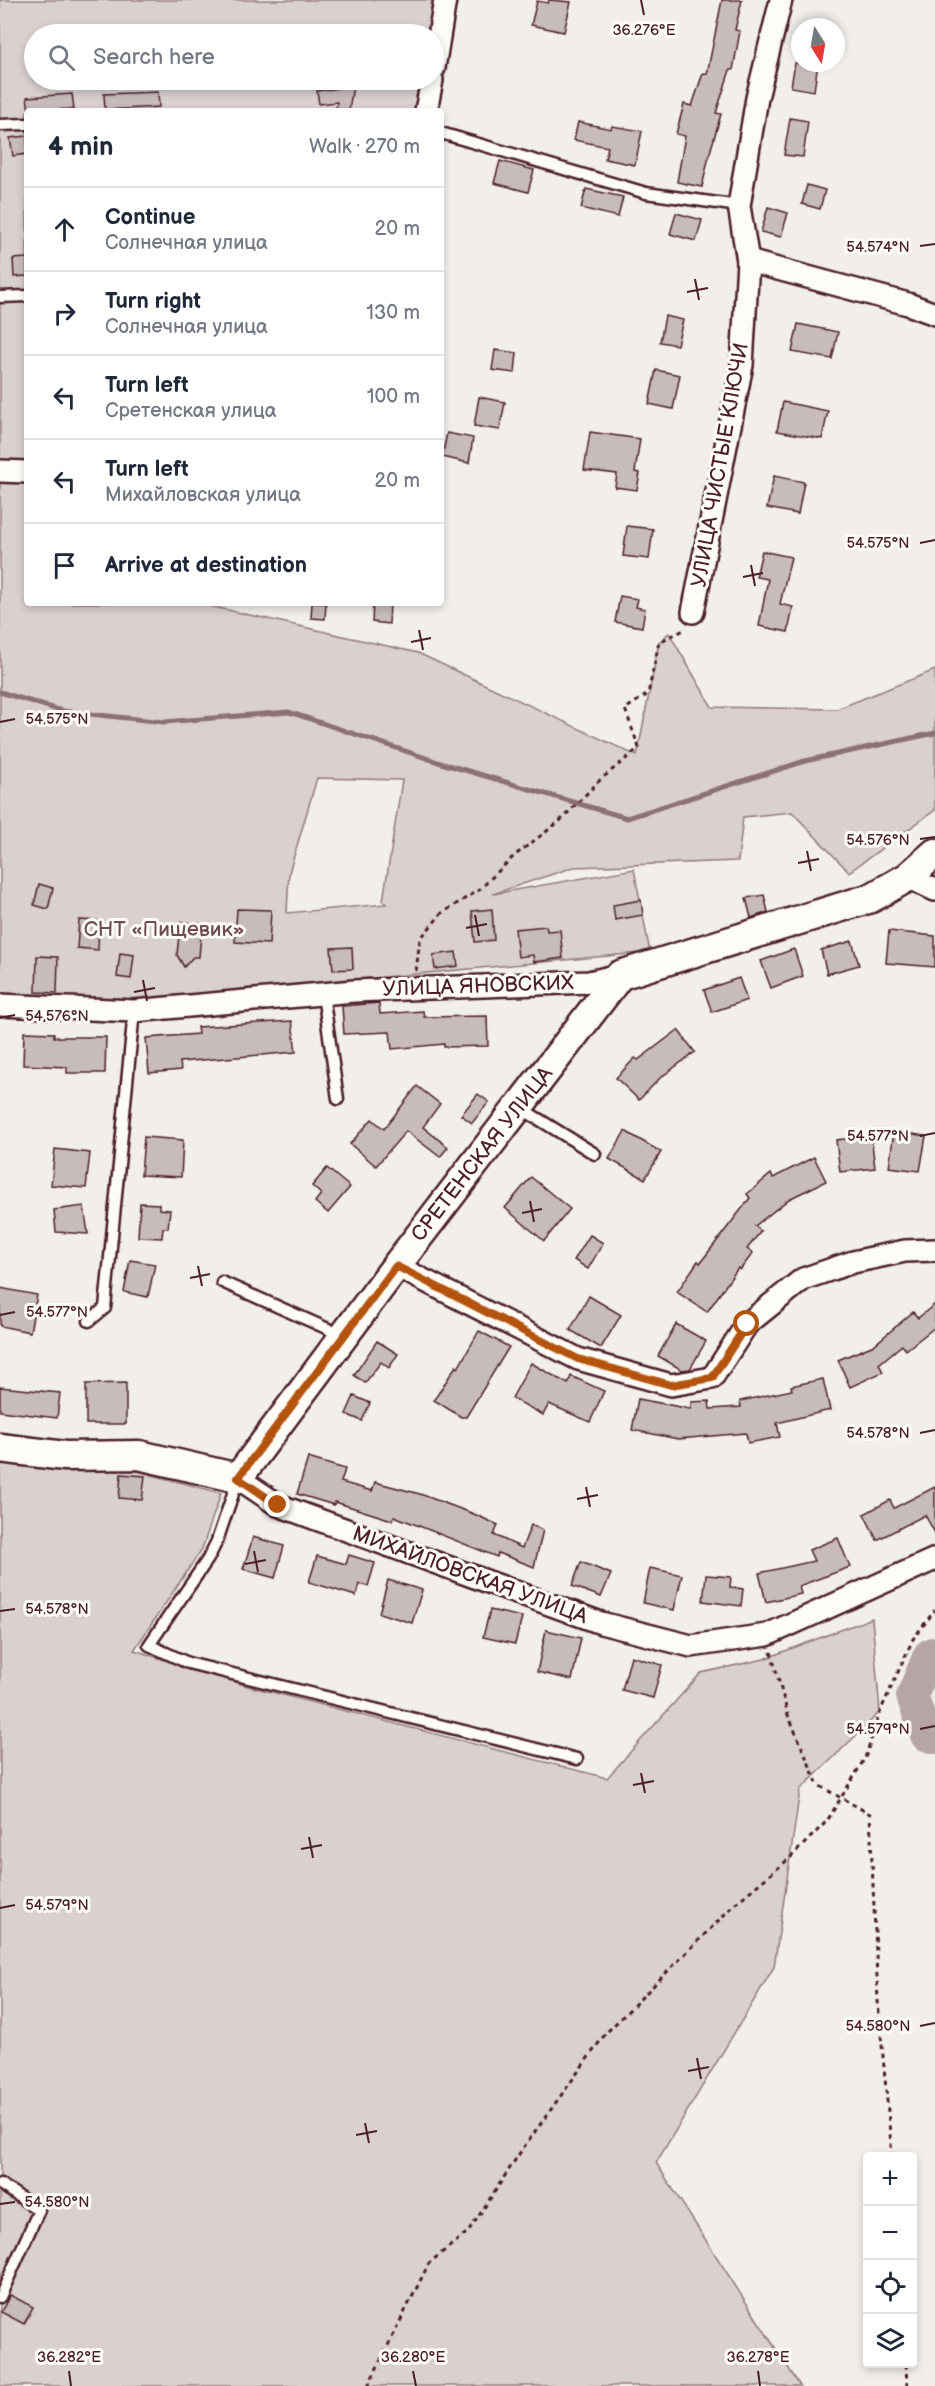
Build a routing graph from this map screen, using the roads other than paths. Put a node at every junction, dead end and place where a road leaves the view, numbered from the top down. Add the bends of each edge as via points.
1 (445, 0) edge
2 (781, 0) edge
3 (441, 24) edge
4 (430, 90) edge
5 (427, 108) edge
6 (24, 124) edge
7 (0, 125) edge
8 (444, 134) edge
9 (739, 206) junction
10 (748, 261) junction
11 (24, 296) edge
12 (0, 297) edge
13 (935, 314) edge
14 (0, 471) edge
15 (24, 472) edge
16 (691, 619) road end
17 (935, 853) edge
18 (926, 883) edge
19 (620, 975) junction
20 (323, 994) junction
21 (0, 1005) edge
22 (134, 1011) junction
23 (338, 1099) dead end
24 (519, 1107) junction
25 (595, 1154) dead end
26 (935, 1250) edge
27 (396, 1266) junction
28 (222, 1282) dead end
29 (88, 1321) dead end
30 (344, 1336) junction
31 (0, 1448) edge
32 (238, 1478) junction
33 (935, 1559) edge
34 (577, 1759) dead end
35 (0, 2184) edge
36 (0, 2297) edge

1 - 3 street
2 - 9 street, УЛИЦА ЧИСТЫЕ КЛЮЧИ
4 - 5 street
6 - 7 lane
8 - 9 lane via 646,193
9 - 10 street, УЛИЦА ЧИСТЫЕ КЛЮЧИ
10 - 13 street
10 - 16 street, УЛИЦА ЧИСТЫЕ КЛЮЧИ via 742,365
11 - 12 lane
14 - 15 street
17 - 18 street, УЛИЦА ЯНОВСКИХ
18 - 19 street, УЛИЦА ЯНОВСКИХ
19 - 20 street, УЛИЦА ЯНОВСКИХ via 589,982
19 - 24 street, СРЕТЕНСКАЯ УЛИЦА
20 - 22 street, УЛИЦА ЯНОВСКИХ
20 - 23 lane
21 - 22 street, УЛИЦА ЯНОВСКИХ
22 - 29 lane via 105,1308
24 - 25 lane
24 - 27 street, СРЕТЕНСКАЯ УЛИЦА
26 - 27 street via 905,1251 853,1262 803,1278 747,1324 712,1378 671,1385 578,1359
27 - 30 street, СРЕТЕНСКАЯ УЛИЦА
28 - 30 lane
30 - 32 street, СРЕТЕНСКАЯ УЛИЦА
31 - 32 street, МИХАЙЛОВСКАЯ УЛИЦА via 65,1455 139,1455
32 - 33 street, МИХАЙЛОВСКАЯ УЛИЦА via 278,1505 601,1623 691,1646 767,1635
32 - 34 lane via 208,1558 149,1645 188,1663
35 - 36 lane via 39,2210

